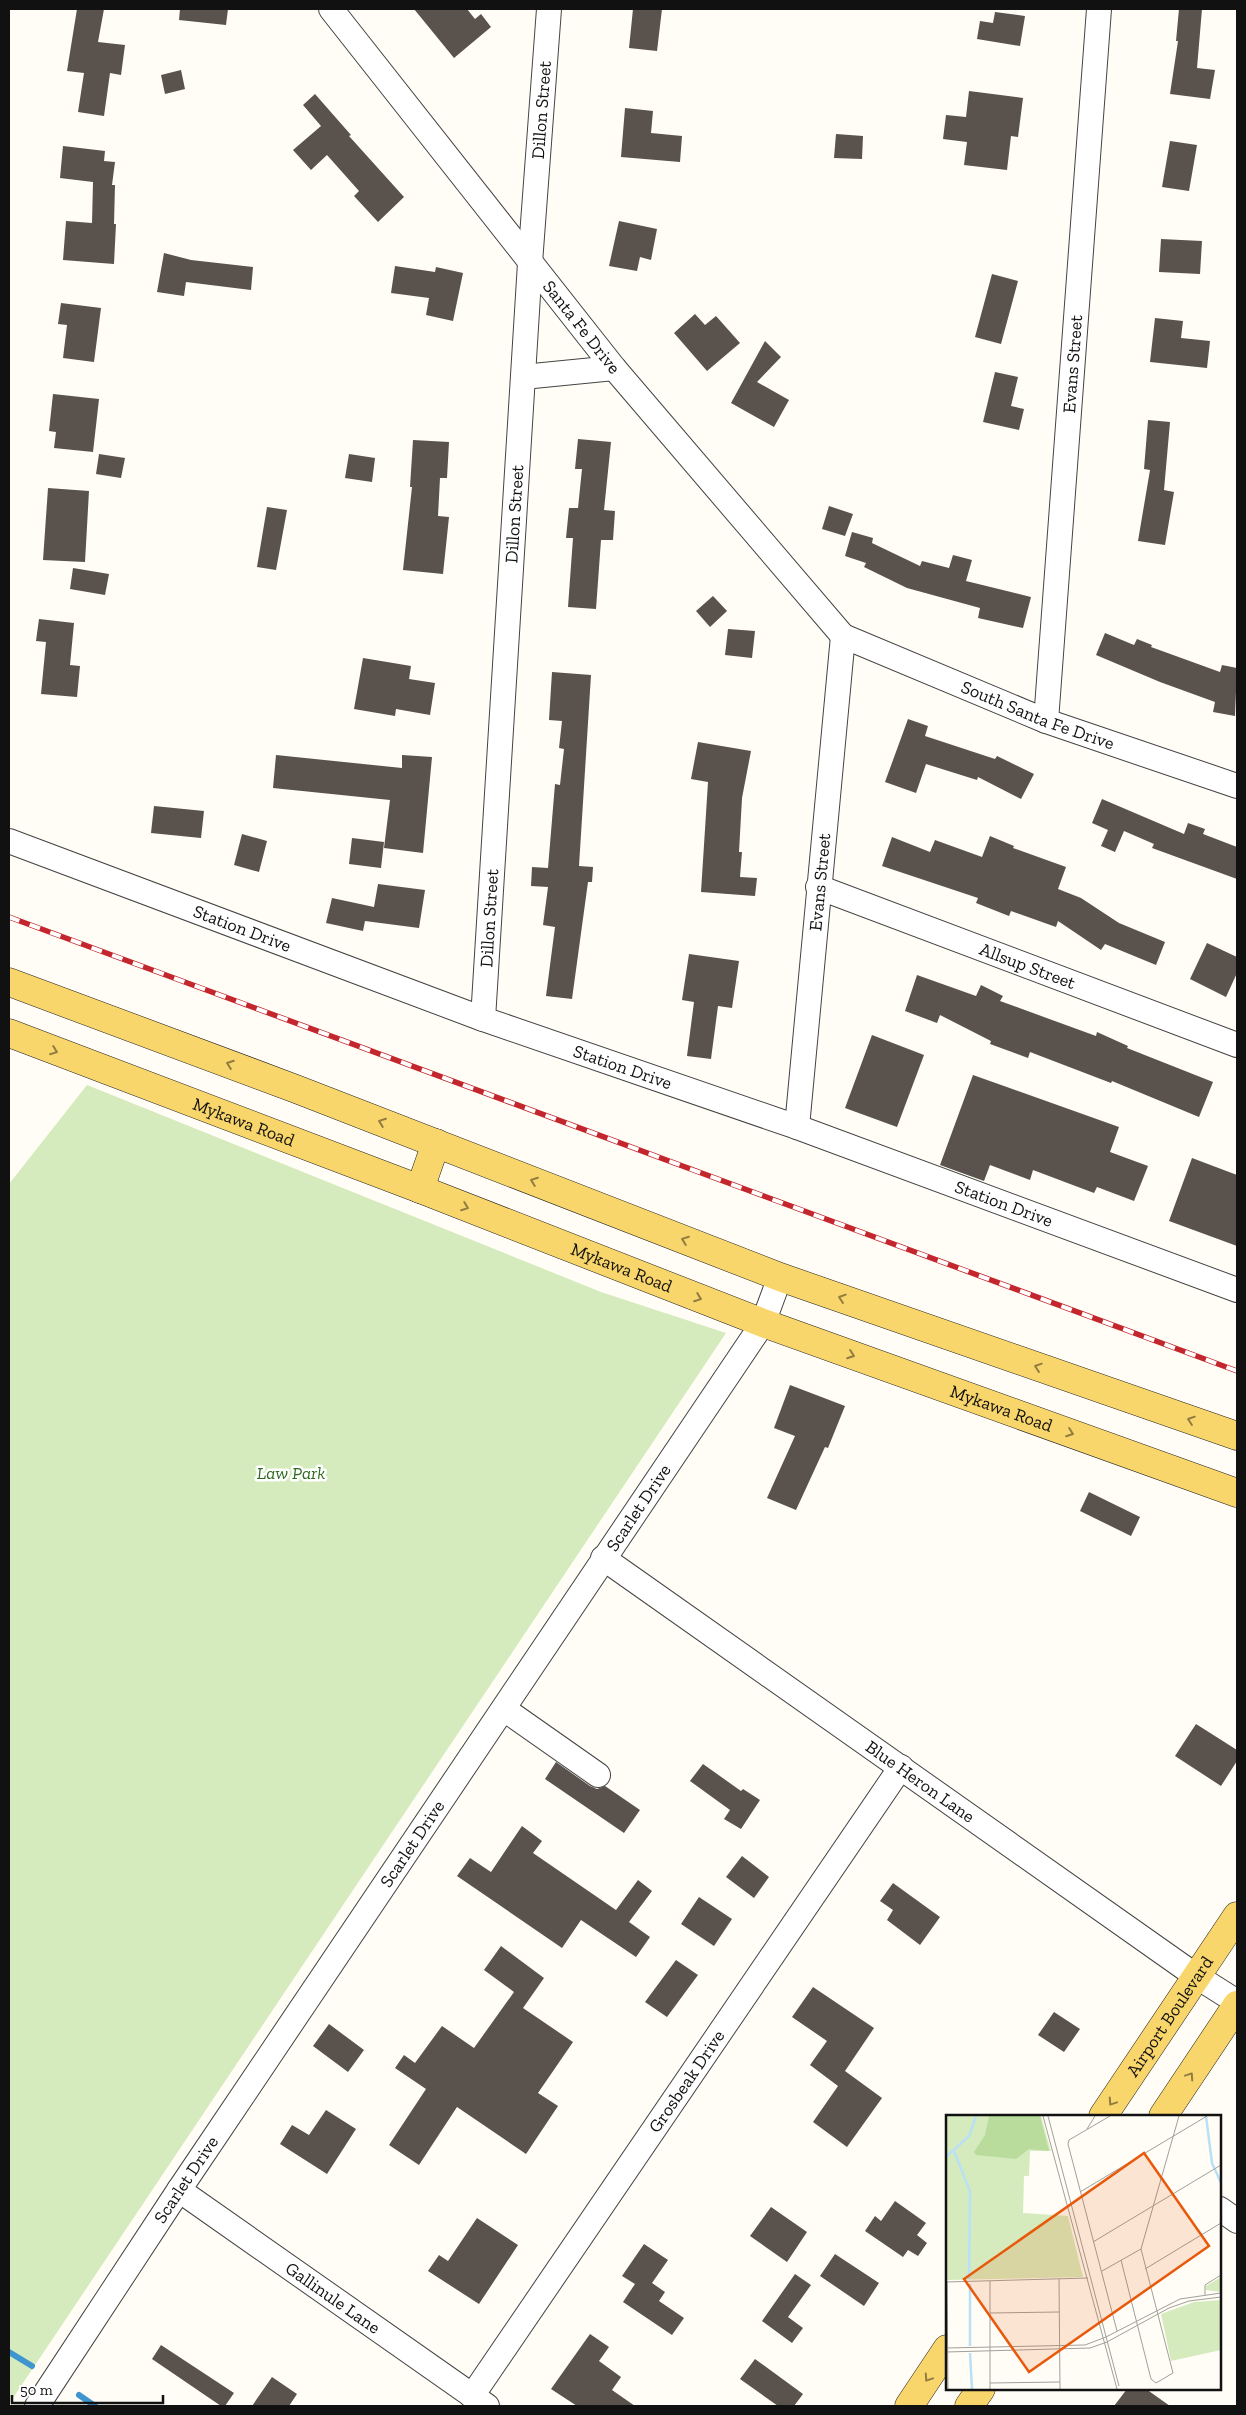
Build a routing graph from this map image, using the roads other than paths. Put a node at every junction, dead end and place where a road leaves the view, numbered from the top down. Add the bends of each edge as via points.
1 (331, 9) edge
2 (549, 9) edge
3 (1099, 9) edge
4 (530, 263) junction
5 (614, 368) junction
6 (523, 377) junction
7 (843, 636) junction
8 (1046, 721) junction
9 (1237, 786) edge
10 (9, 841) edge
11 (818, 887) junction
12 (9, 982) edge
13 (483, 1019) junction
14 (9, 1033) edge
15 (1237, 1045) edge
16 (796, 1127) junction
17 (436, 1143) junction
18 (420, 1189) junction
19 (780, 1277) junction
20 (1237, 1290) edge
21 (763, 1323) junction
22 (1237, 1436) edge
23 (1237, 1493) edge
24 (603, 1558) junction
25 (504, 1710) junction
26 (901, 1767) junction
27 (598, 1775) dead end
28 (1237, 1916) edge
29 (1196, 1976) junction
30 (1237, 2003) edge
31 (1103, 2115) edge
32 (1164, 2115) edge
33 (179, 2190) junction
34 (1221, 2210) edge
35 (1237, 2221) edge
36 (946, 2350) edge
37 (980, 2390) edge
38 (480, 2401) edge
39 (37, 2406) edge
40 (909, 2406) edge
41 (970, 2406) edge

1 - 4 street, Santa Fe Drive
2 - 4 street, Dillon Street
3 - 8 street, Evans Street
4 - 5 street, Santa Fe Drive
4 - 6 street, Dillon Street
5 - 6 street
5 - 7 street, Santa Fe Drive
6 - 13 street, Dillon Street
7 - 8 street, South Santa Fe Drive
7 - 11 street, Evans Street
8 - 9 street, South Santa Fe Drive
10 - 13 street, Station Drive
11 - 15 street, Allsup Street
11 - 16 street, Evans Street
17 -> 12 main road
13 - 16 street, Station Drive
14 -> 18 main road, Mykawa Road
16 - 20 street, Station Drive
17 - 18 main road
19 -> 17 main road
18 -> 21 main road, Mykawa Road
19 - 21 street, Scarlet Drive
22 -> 19 main road
21 -> 23 main road, Mykawa Road
21 - 24 street, Scarlet Drive
24 - 25 street, Scarlet Drive
24 - 26 street, Blue Heron Lane
25 - 27 street
25 - 33 street, Scarlet Drive
26 - 29 street, Blue Heron Lane
26 - 38 street, Grosbeak Drive
28 - 29 main road, Airport Boulevard
29 - 30 street, Blue Heron Lane
29 -> 31 main road, Airport Boulevard
32 -> 30 main road
33 - 38 street, Gallinule Lane
33 - 39 street, Scarlet Drive
34 - 35 street
36 -> 40 main road
37 - 41 main road

